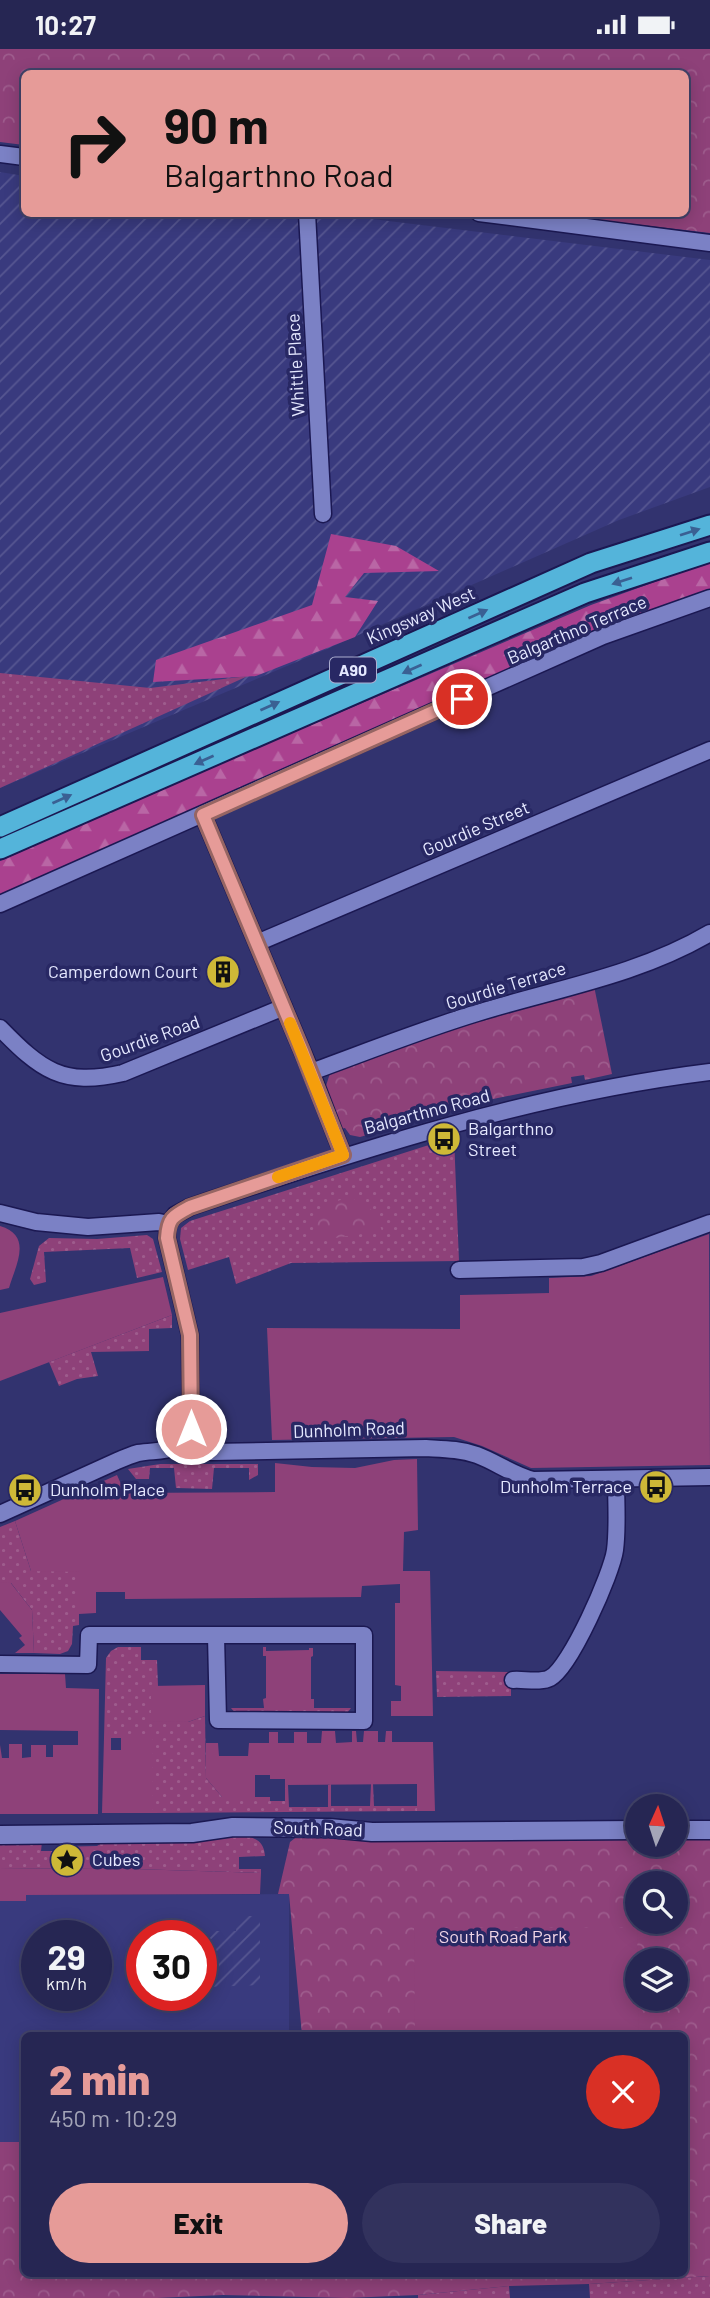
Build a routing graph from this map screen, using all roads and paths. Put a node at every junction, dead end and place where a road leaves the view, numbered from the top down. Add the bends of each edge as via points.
1 (0, 154) edge
2 (21, 157) edge
3 (307, 217) edge
4 (510, 217) edge
5 (710, 243) edge
6 (323, 514) dead end
7 (710, 525) edge
8 (710, 552) edge
9 (710, 598) edge
10 (710, 750) edge
11 (203, 815) junction
12 (0, 827) edge
13 (0, 849) edge
14 (0, 904) edge
15 (710, 933) edge
16 (257, 943) junction
17 (284, 1007) junction
18 (0, 1028) edge
19 (311, 1072) junction
20 (710, 1072) edge
21 (343, 1155) junction
22 (0, 1213) edge
23 (710, 1223) edge
24 (168, 1224) junction
25 (459, 1271) dead end
26 (184, 1441) junction
27 (710, 1478) edge
28 (616, 1480) junction
29 (0, 1514) edge
30 (216, 1636) junction
31 (0, 1664) edge
32 (513, 1679) dead end
33 (688, 1830) edge
34 (710, 1830) edge
35 (625, 1831) edge
36 (0, 1835) edge

1 - 2 street
3 - 6 street, Whittle Place
4 - 5 street
12 -> 7 highway, Kingsway West / A90 via 591,563
8 -> 13 highway, A90 via 585,593
9 - 11 street, Balgarthno Terrace via 603,636
10 - 16 street, Gourdie Street
11 - 14 street, Balgarthno Terrace
11 - 16 street
15 - 19 street, Gourdie Terrace via 638,965 475,1013
16 - 17 street
17 - 18 street, Gourdie Road via 102,1078 73,1077 47,1069
17 - 19 street
19 - 21 street
20 - 21 street, Balgarthno Road via 542,1103
21 - 24 street, Balgarthno Road via 190,1207
22 - 24 street via 88,1227
23 - 25 street via 583,1267
24 - 26 street via 167,1238 190,1335 191,1429
26 - 28 street, Dunholm Road via 211,1452 456,1450 478,1455 533,1481
26 - 29 street via 170,1450 117,1461
27 - 28 street, Dunholm Road
28 - 32 street via 616,1547 591,1615 558,1672 548,1679
30 - 30 street via 365,1636 364,1721 218,1720
30 - 31 street via 89,1636 89,1665
33 - 34 street
35 - 36 street, South Road via 372,1832 233,1827 192,1833

